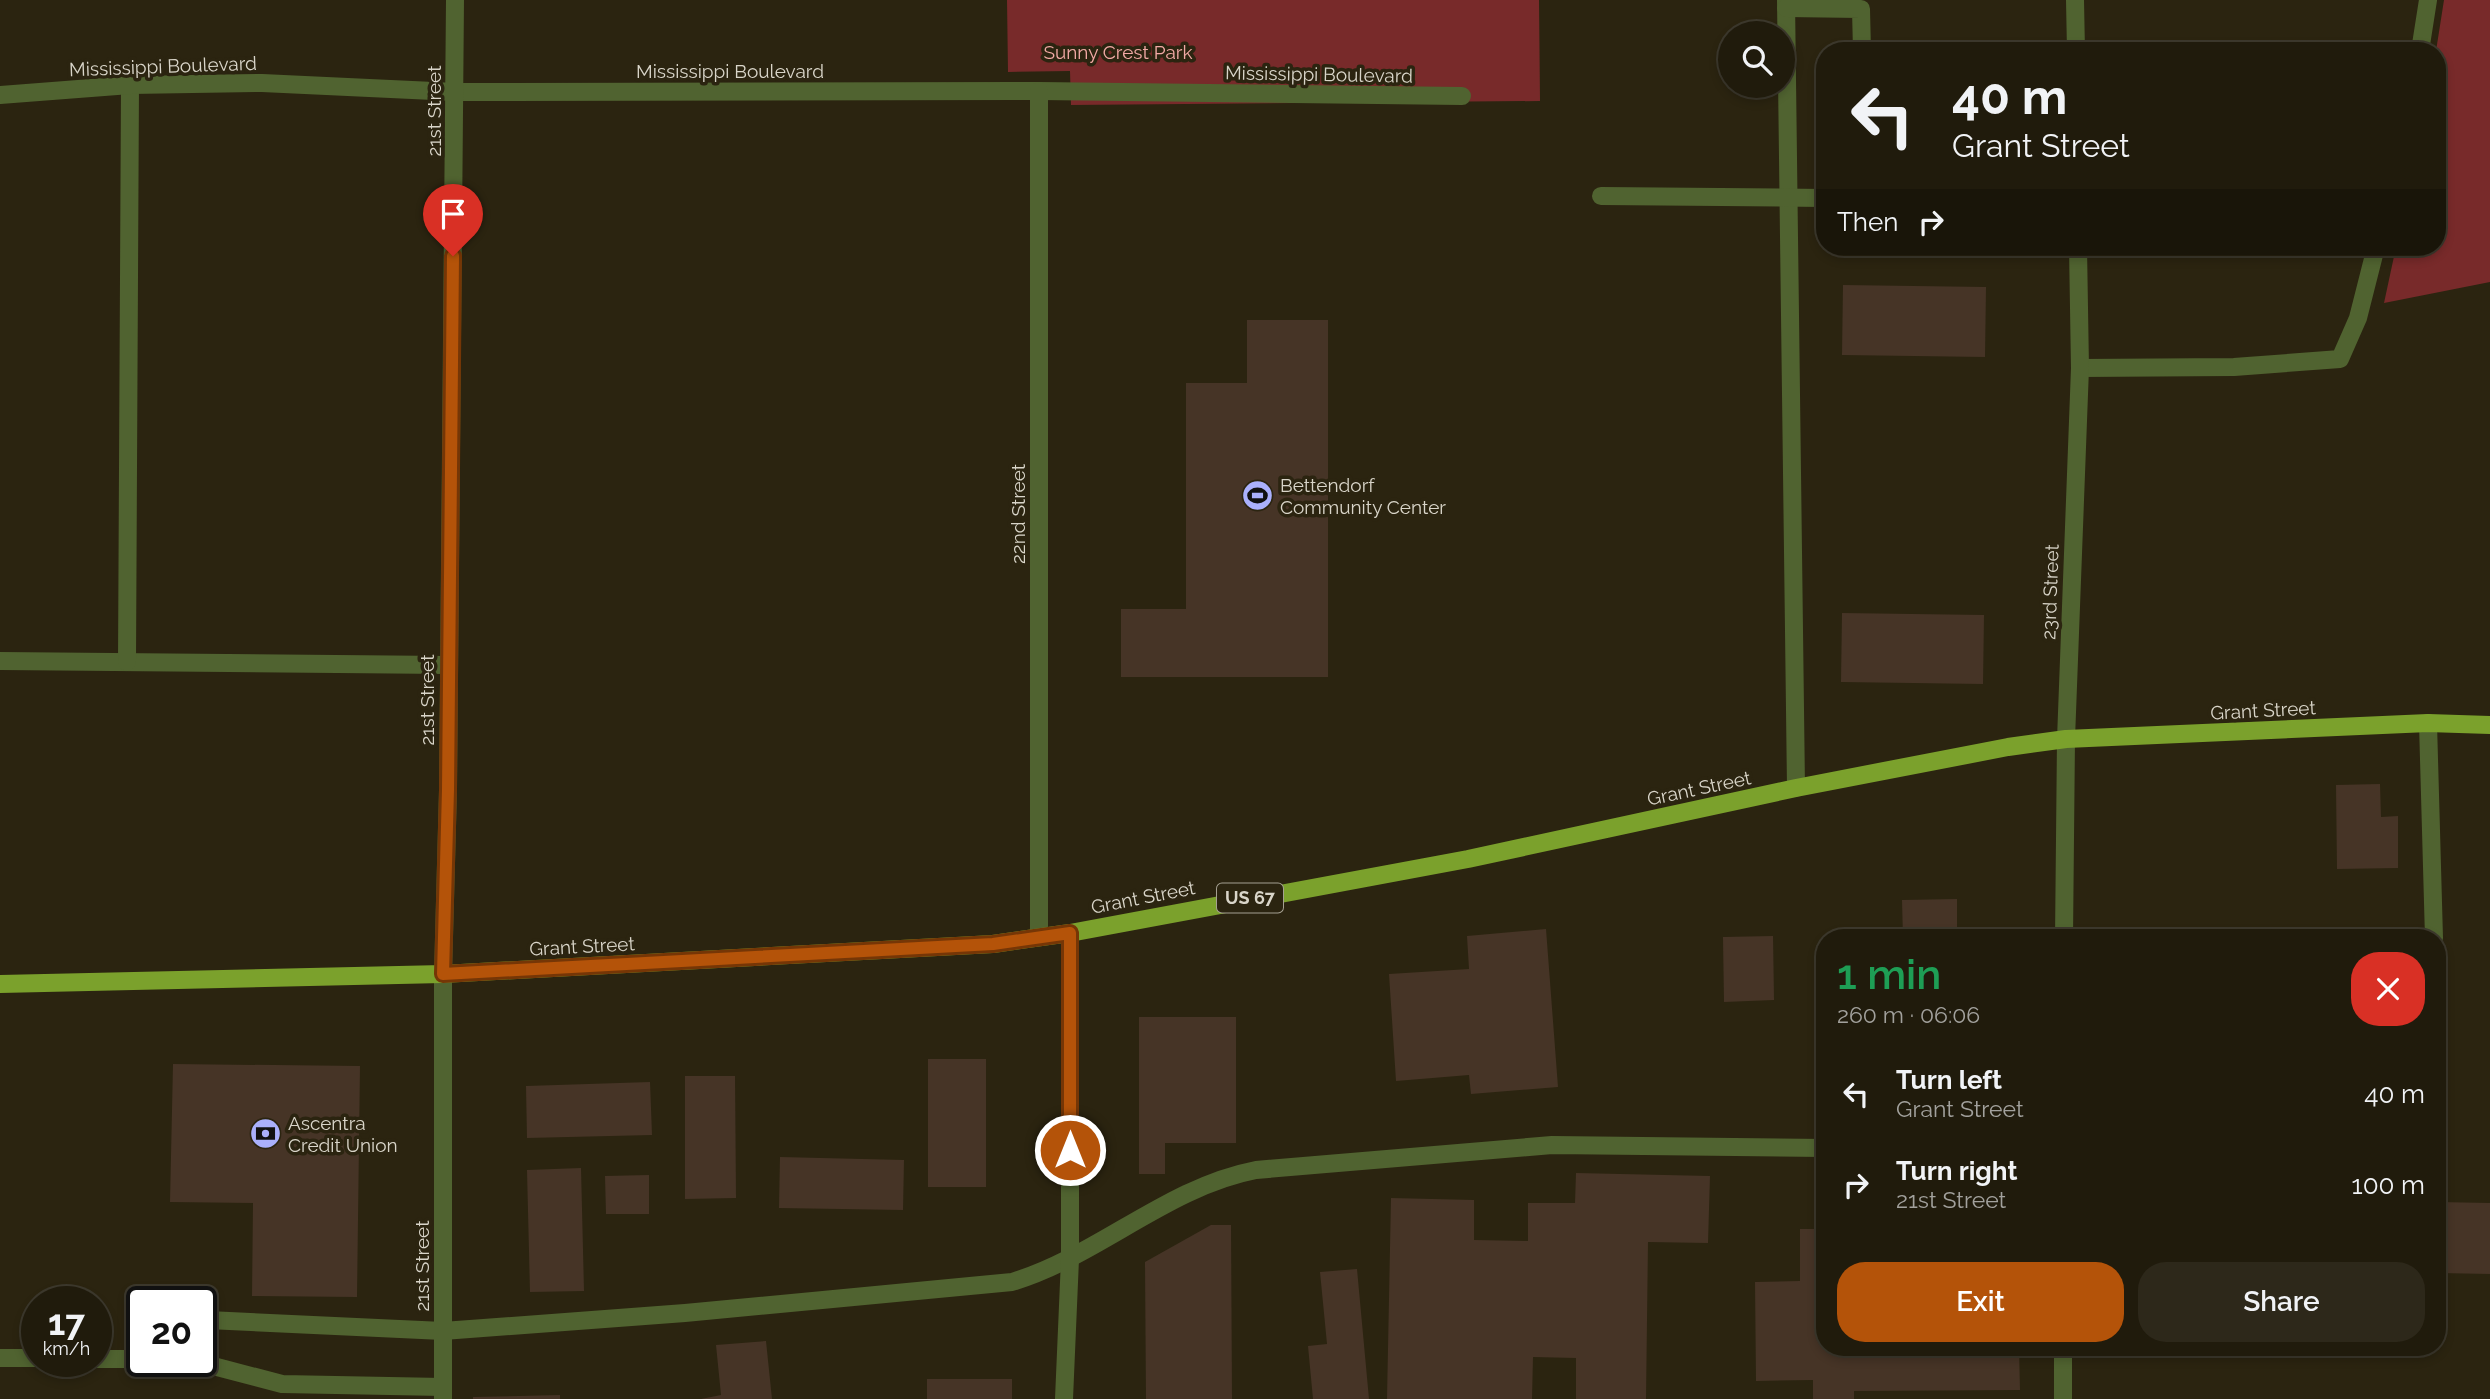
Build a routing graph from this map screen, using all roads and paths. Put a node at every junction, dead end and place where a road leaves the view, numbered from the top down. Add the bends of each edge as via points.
1 (455, 0) edge
2 (2075, 0) edge
3 (2428, 0) edge
4 (1786, 4) edge
5 (1862, 42) edge
6 (2076, 42) edge
7 (2421, 42) edge
8 (130, 85) junction
9 (1040, 91) junction
10 (456, 92) junction
11 (0, 95) edge
12 (1462, 96) dead end
13 (1601, 196) dead end
14 (1816, 198) edge
15 (1787, 200) junction
16 (2078, 256) edge
17 (2374, 256) edge
18 (2080, 368) junction
19 (0, 661) edge
20 (127, 662) junction
21 (447, 665) junction
22 (2428, 723) junction
23 (2490, 725) edge
24 (2066, 739) junction
25 (1796, 788) junction
26 (2064, 929) edge
27 (2434, 929) edge
28 (1070, 933) junction
29 (1039, 936) junction
30 (443, 974) junction
31 (0, 984) edge
32 (1816, 1148) edge
33 (1070, 1259) junction
34 (217, 1320) edge
35 (443, 1331) junction
36 (2063, 1356) edge
37 (0, 1358) edge
38 (21, 1358) edge
39 (217, 1367) edge
40 (443, 1393) edge
41 (1065, 1399) edge
42 (2063, 1399) edge

1 - 10 street, 21st Street
2 - 6 street
3 - 7 street
4 - 5 street via 1861,9
4 - 15 street
8 - 10 street, Mississippi Boulevard via 261,83
8 - 11 street, Mississippi Boulevard
8 - 20 street
9 - 10 street, Mississippi Boulevard
9 - 12 street, Mississippi Boulevard
9 - 29 street, 22nd Street
10 - 21 street, 21st Street
13 - 15 street
14 - 15 street
15 - 25 street
16 - 18 street, 23rd Street
17 - 18 street via 2358,318 2340,359 2234,367
18 - 24 street, 23rd Street
19 - 20 street
20 - 21 street
21 - 30 street, 21st Street
22 - 23 main road, Grant Street / US 67
22 - 24 main road, Grant Street / US 67
22 - 27 street
24 - 25 main road, Grant Street / US 67
24 - 26 street, 23rd Street
25 - 28 main road, Grant Street / US 67 via 1468,859
28 - 29 main road, Grant Street / US 67
28 - 33 street
29 - 30 main road, Grant Street / US 67 via 993,944
30 - 31 main road, Grant Street / US 67
30 - 35 street, 21st Street
32 - 33 street via 1552,1145 1256,1170 1228,1175 1195,1189
33 - 35 street via 1012,1282
33 - 41 street
34 - 35 street
35 - 40 street, 21st Street
36 - 42 street
37 - 38 street
39 - 40 street via 282,1384

